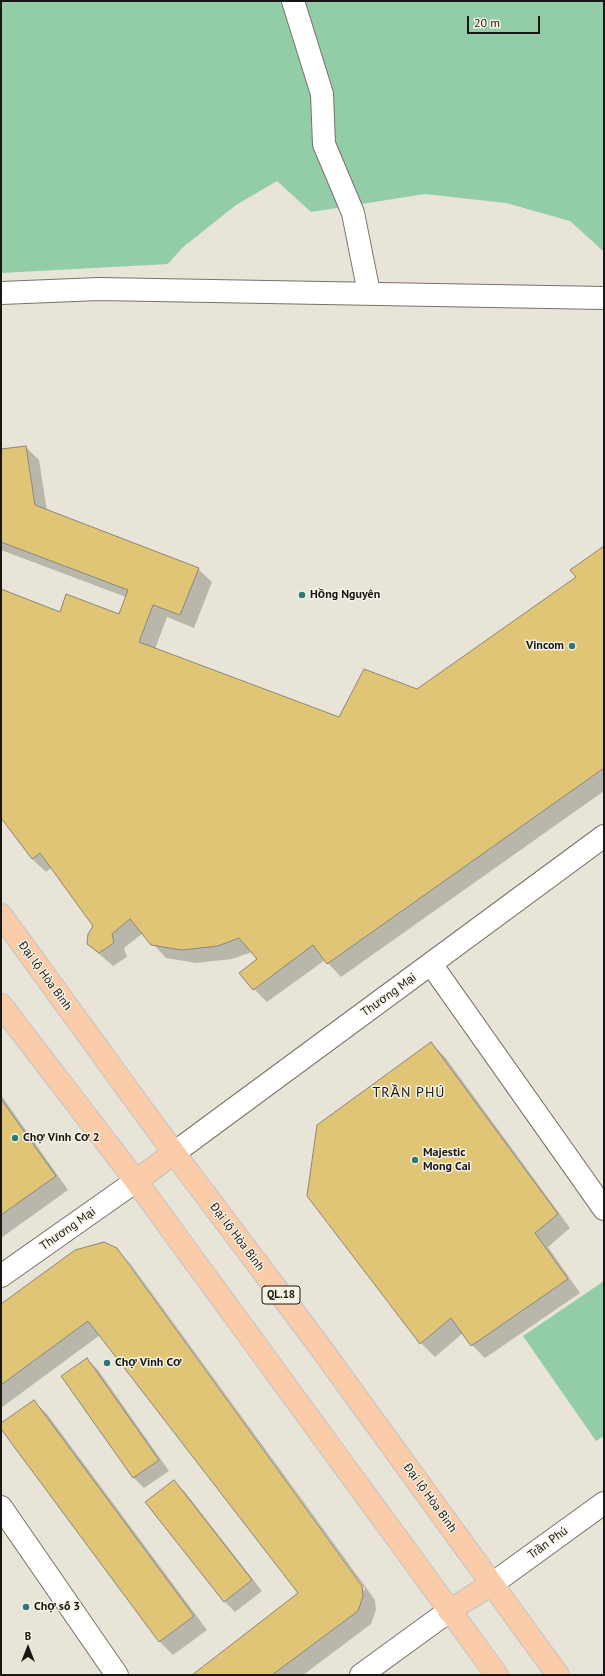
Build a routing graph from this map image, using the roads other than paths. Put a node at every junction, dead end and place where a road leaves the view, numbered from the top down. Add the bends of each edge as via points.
1 (293, 1) edge
2 (1, 293) edge
3 (369, 294) junction
4 (604, 298) edge
5 (604, 836) edge
6 (1, 915) edge
7 (431, 964) junction
8 (1, 1005) edge
9 (174, 1153) junction
10 (136, 1181) junction
11 (604, 1208) edge
12 (1, 1276) edge
13 (604, 1503) edge
14 (1, 1507) edge
15 (492, 1584) junction
16 (449, 1611) junction
17 (117, 1675) edge
18 (361, 1675) edge
19 (497, 1675) edge
20 (558, 1675) edge

1 - 3 street via 322,94 324,144 353,213
2 - 3 street via 99,289
3 - 4 street
5 - 7 street, Thương Mại
6 - 9 highway, Đại lộ Hòa Bình / QL.18
7 - 9 street, Thương Mại
7 - 11 street
8 - 10 highway
9 - 10 highway
9 - 15 highway, Đại lộ Hòa Bình / QL.18 via 320,1347
10 - 12 street, Thương Mại
10 - 16 highway
13 - 15 street, Trần Phú
14 - 17 street
15 - 16 highway
15 - 20 highway, Đại lộ Hòa Bình / QL.18
16 - 18 street
16 - 19 highway

